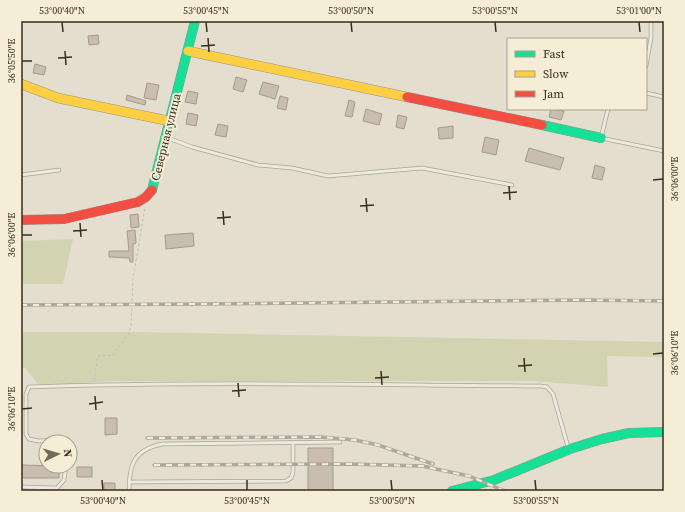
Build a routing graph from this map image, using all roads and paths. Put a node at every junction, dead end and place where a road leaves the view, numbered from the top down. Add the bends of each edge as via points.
1 (195, 21) edge
2 (651, 21) edge
3 (188, 51) junction
4 (647, 60) edge
5 (21, 84) edge
6 (647, 93) edge
7 (664, 97) edge
8 (608, 110) edge
9 (169, 121) junction
10 (166, 137) junction
11 (601, 138) junction
12 (664, 151) edge
13 (59, 170) dead end
14 (21, 175) edge
15 (512, 185) dead end
16 (146, 197) junction
17 (21, 220) edge
18 (94, 385) junction
19 (664, 432) edge
20 (38, 441) edge
21 (340, 442) dead end
22 (293, 443) junction
23 (568, 449) junction
24 (65, 474) edge
25 (129, 482) junction
26 (21, 487) edge
27 (58, 489) edge
28 (129, 491) edge
29 (452, 491) edge

1 - 3 street, Северная улица
2 - 4 lane
3 - 9 street, Северная улица
3 - 11 street
5 - 9 street via 58,98
6 - 7 lane
8 - 11 lane
9 - 10 street, Северная улица
10 - 15 lane via 258,165 292,168 328,176 422,168
10 - 16 street, Северная улица via 153,189
11 - 12 lane
13 - 14 lane
16 - 17 street via 138,202 64,219
16 - 18 path via 133,279 131,326 128,335 113,355 98,356
18 - 20 lane via 29,387 26,394 26,434 29,439
18 - 23 lane via 541,386 547,387 553,394
19 - 23 street via 620,434
21 - 22 lane
22 - 25 lane via 162,444 145,450 136,458 130,467
22 - 25 lane via 293,473 286,481
23 - 29 street via 492,481
24 - 27 lane
25 - 28 lane
26 - 27 lane

